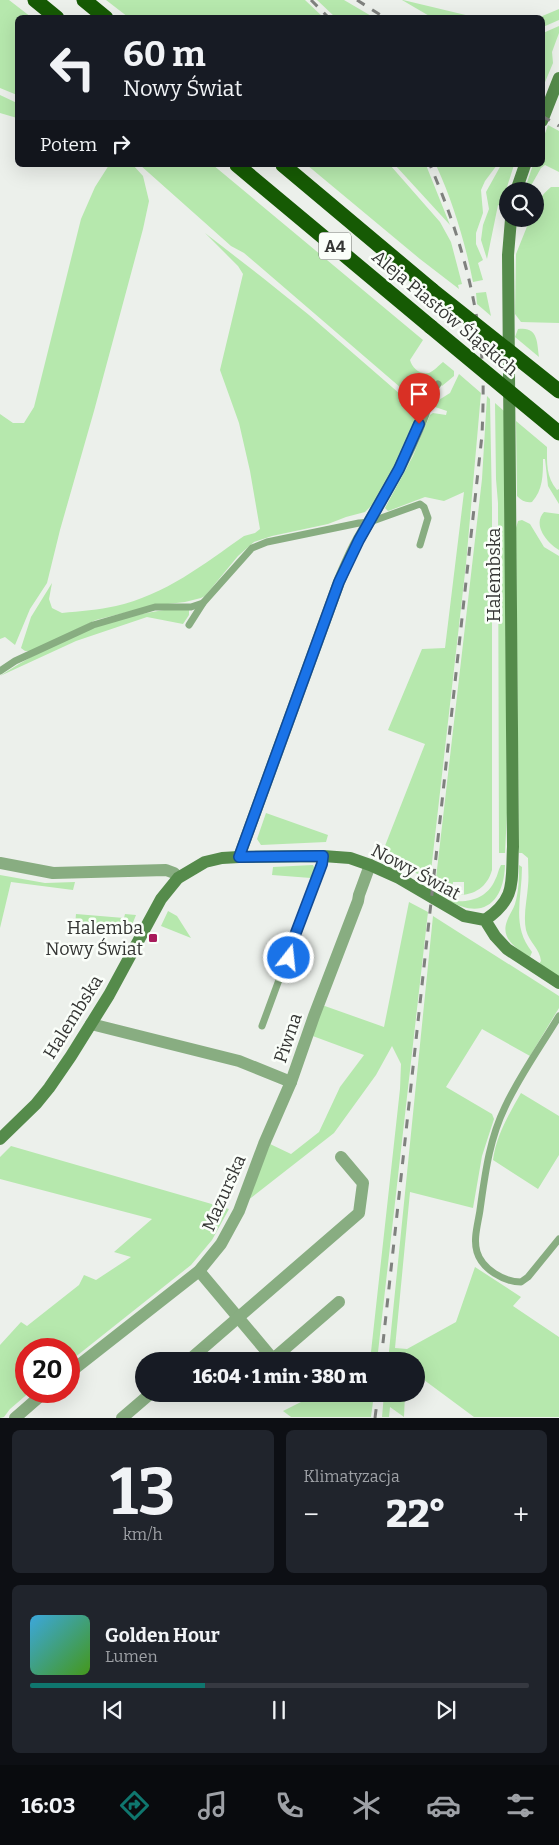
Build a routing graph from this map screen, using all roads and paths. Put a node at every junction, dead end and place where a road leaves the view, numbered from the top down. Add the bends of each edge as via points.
1 (35, 0) edge
2 (84, 0) edge
3 (53, 15) edge
4 (102, 15) edge
5 (559, 78) edge
6 (545, 113) edge
7 (240, 167) edge
8 (285, 167) edge
9 (524, 167) edge
10 (519, 182) edge
11 (510, 227) edge
12 (438, 384) dead end
13 (420, 386) dead end
14 (559, 391) edge
15 (428, 400) junction
16 (559, 432) edge
17 (370, 522) junction
18 (420, 545) dead end
19 (204, 603) junction
20 (190, 625) dead end
21 (0, 671) edge
22 (323, 856) junction
23 (239, 857) junction
24 (0, 864) edge
25 (370, 865) junction
26 (178, 878) junction
27 (485, 920) junction
28 (559, 983) edge
29 (559, 1016) edge
30 (92, 1024) junction
31 (262, 1026) dead end
32 (291, 1082) junction
33 (0, 1139) edge
34 (341, 1157) dead end
35 (559, 1239) edge
36 (199, 1271) junction
37 (339, 1302) dead end
38 (238, 1318) junction
39 (198, 1352) edge
40 (266, 1352) edge
41 (281, 1352) edge
42 (80, 1365) edge
43 (141, 1402) edge
44 (32, 1403) edge
45 (15, 1418) edge
46 (122, 1418) edge

1 - 3 highway
2 - 4 highway
5 - 6 street
7 - 16 highway, Aleja Piastów Śląskich / A4, bridge
8 - 14 highway, Aleja Piastów Śląskich / A4, bridge
9 - 10 street
11 - 27 street, Halembska via 513,847 510,892 501,907
12 - 15 lane
13 - 15 lane
15 - 17 street via 399,469
17 - 18 lane via 423,505 428,518
17 - 19 lane via 267,542 252,548
17 - 23 street via 339,582
19 - 20 lane
19 - 21 lane via 155,608 93,624
22 - 23 street, Nowy Świat
22 - 25 street, Nowy Świat via 350,858
22 - 31 lane
23 - 26 street, Nowy Świat via 205,862
24 - 26 street via 53,872 166,870
25 - 27 street, Nowy Świat via 399,878 454,912
25 - 32 street, Piwna
26 - 30 street, Halembska via 158,905
27 - 28 street via 507,949
29 - 35 lane via 514,1091 498,1125 488,1153 475,1242 479,1259 485,1266 506,1280 521,1282
30 - 32 street via 239,1061
30 - 33 street, Halembska via 49,1088
32 - 36 street, Mazurska via 239,1211 221,1244
34 - 38 street via 363,1183 359,1213
36 - 38 street
36 - 42 street, Mazurska
37 - 41 street
38 - 39 street
38 - 40 street
43 - 46 street
44 - 45 street

